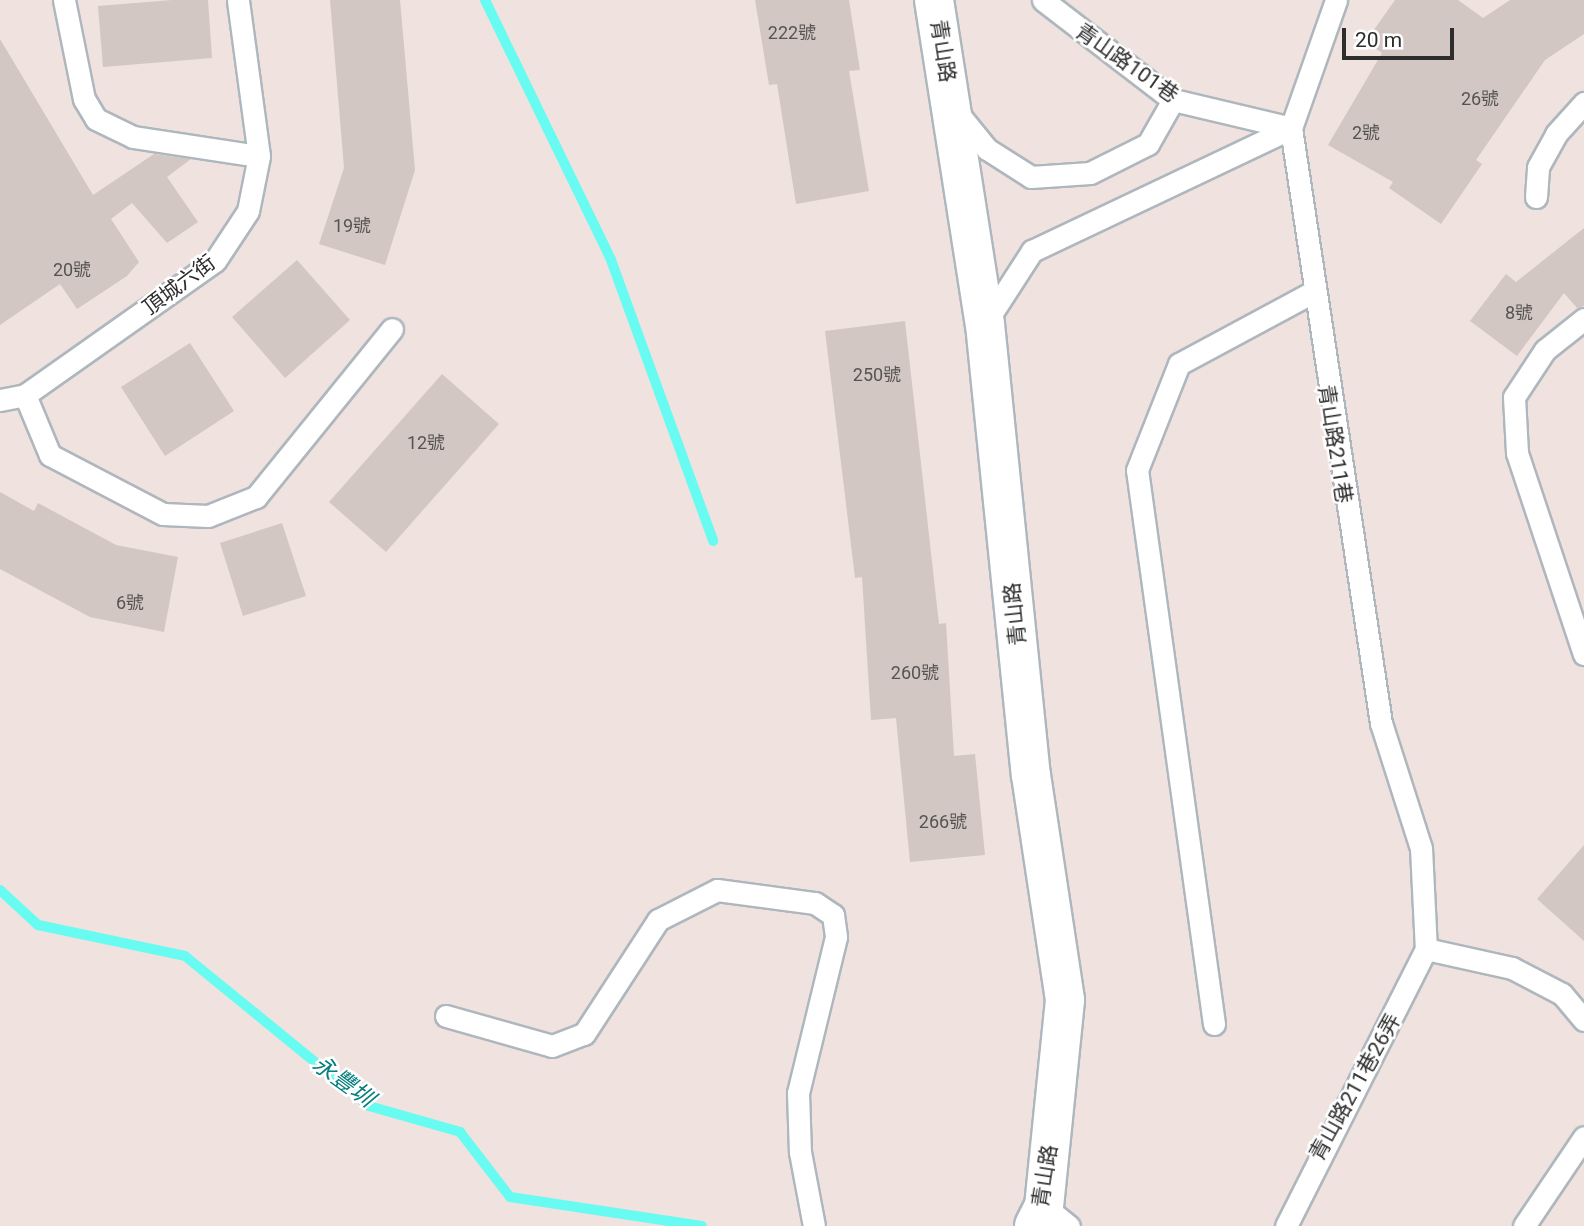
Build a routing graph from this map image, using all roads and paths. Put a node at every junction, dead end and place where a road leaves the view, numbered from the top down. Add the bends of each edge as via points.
1 (64, 0) edge
2 (238, 0) edge
3 (934, 0) edge
4 (1043, 0) edge
5 (1336, 0) edge
6 (1173, 100) junction
7 (1584, 103) edge
8 (951, 105) junction
9 (1291, 128) junction
10 (259, 156) junction
11 (1536, 197) dead end
12 (1311, 293) junction
13 (1584, 319) edge
14 (985, 324) junction
15 (392, 329) dead end
16 (25, 396) junction
17 (0, 400) edge
18 (1584, 654) edge
19 (1426, 949) junction
20 (446, 1016) dead end
21 (1584, 1020) edge
22 (1214, 1024) dead end
23 (1584, 1137) edge
24 (1049, 1219) edge
25 (814, 1226) edge
26 (1286, 1226) edge
27 (1524, 1226) edge

1 - 10 lane via 84,99 96,119 133,136
2 - 10 lane, 頂城六街
3 - 8 street, 青山路
4 - 6 lane, 青山路101巷
5 - 9 lane
6 - 8 lane via 1148,144 1090,173 1031,177 987,149
6 - 9 lane, 青山路101巷
7 - 11 lane via 1556,134 1538,167
8 - 14 street, 青山路
9 - 12 lane, 青山路211巷
9 - 14 lane via 1032,251
10 - 16 lane, 頂城六街 via 248,211 215,261
12 - 19 lane, 青山路211巷 via 1381,723 1421,848
12 - 22 lane via 1180,364 1137,470
13 - 18 lane via 1545,350 1514,397 1517,453
14 - 24 street, 青山路 via 1031,775 1065,1000
15 - 16 lane via 256,498 208,516 163,514 50,455
16 - 17 lane
19 - 21 lane via 1512,968 1562,994
19 - 26 lane, 青山路211巷26弄
20 - 25 lane via 552,1046 584,1034 658,920 717,890 816,903 833,915 836,937 798,1093 800,1152
23 - 27 lane

